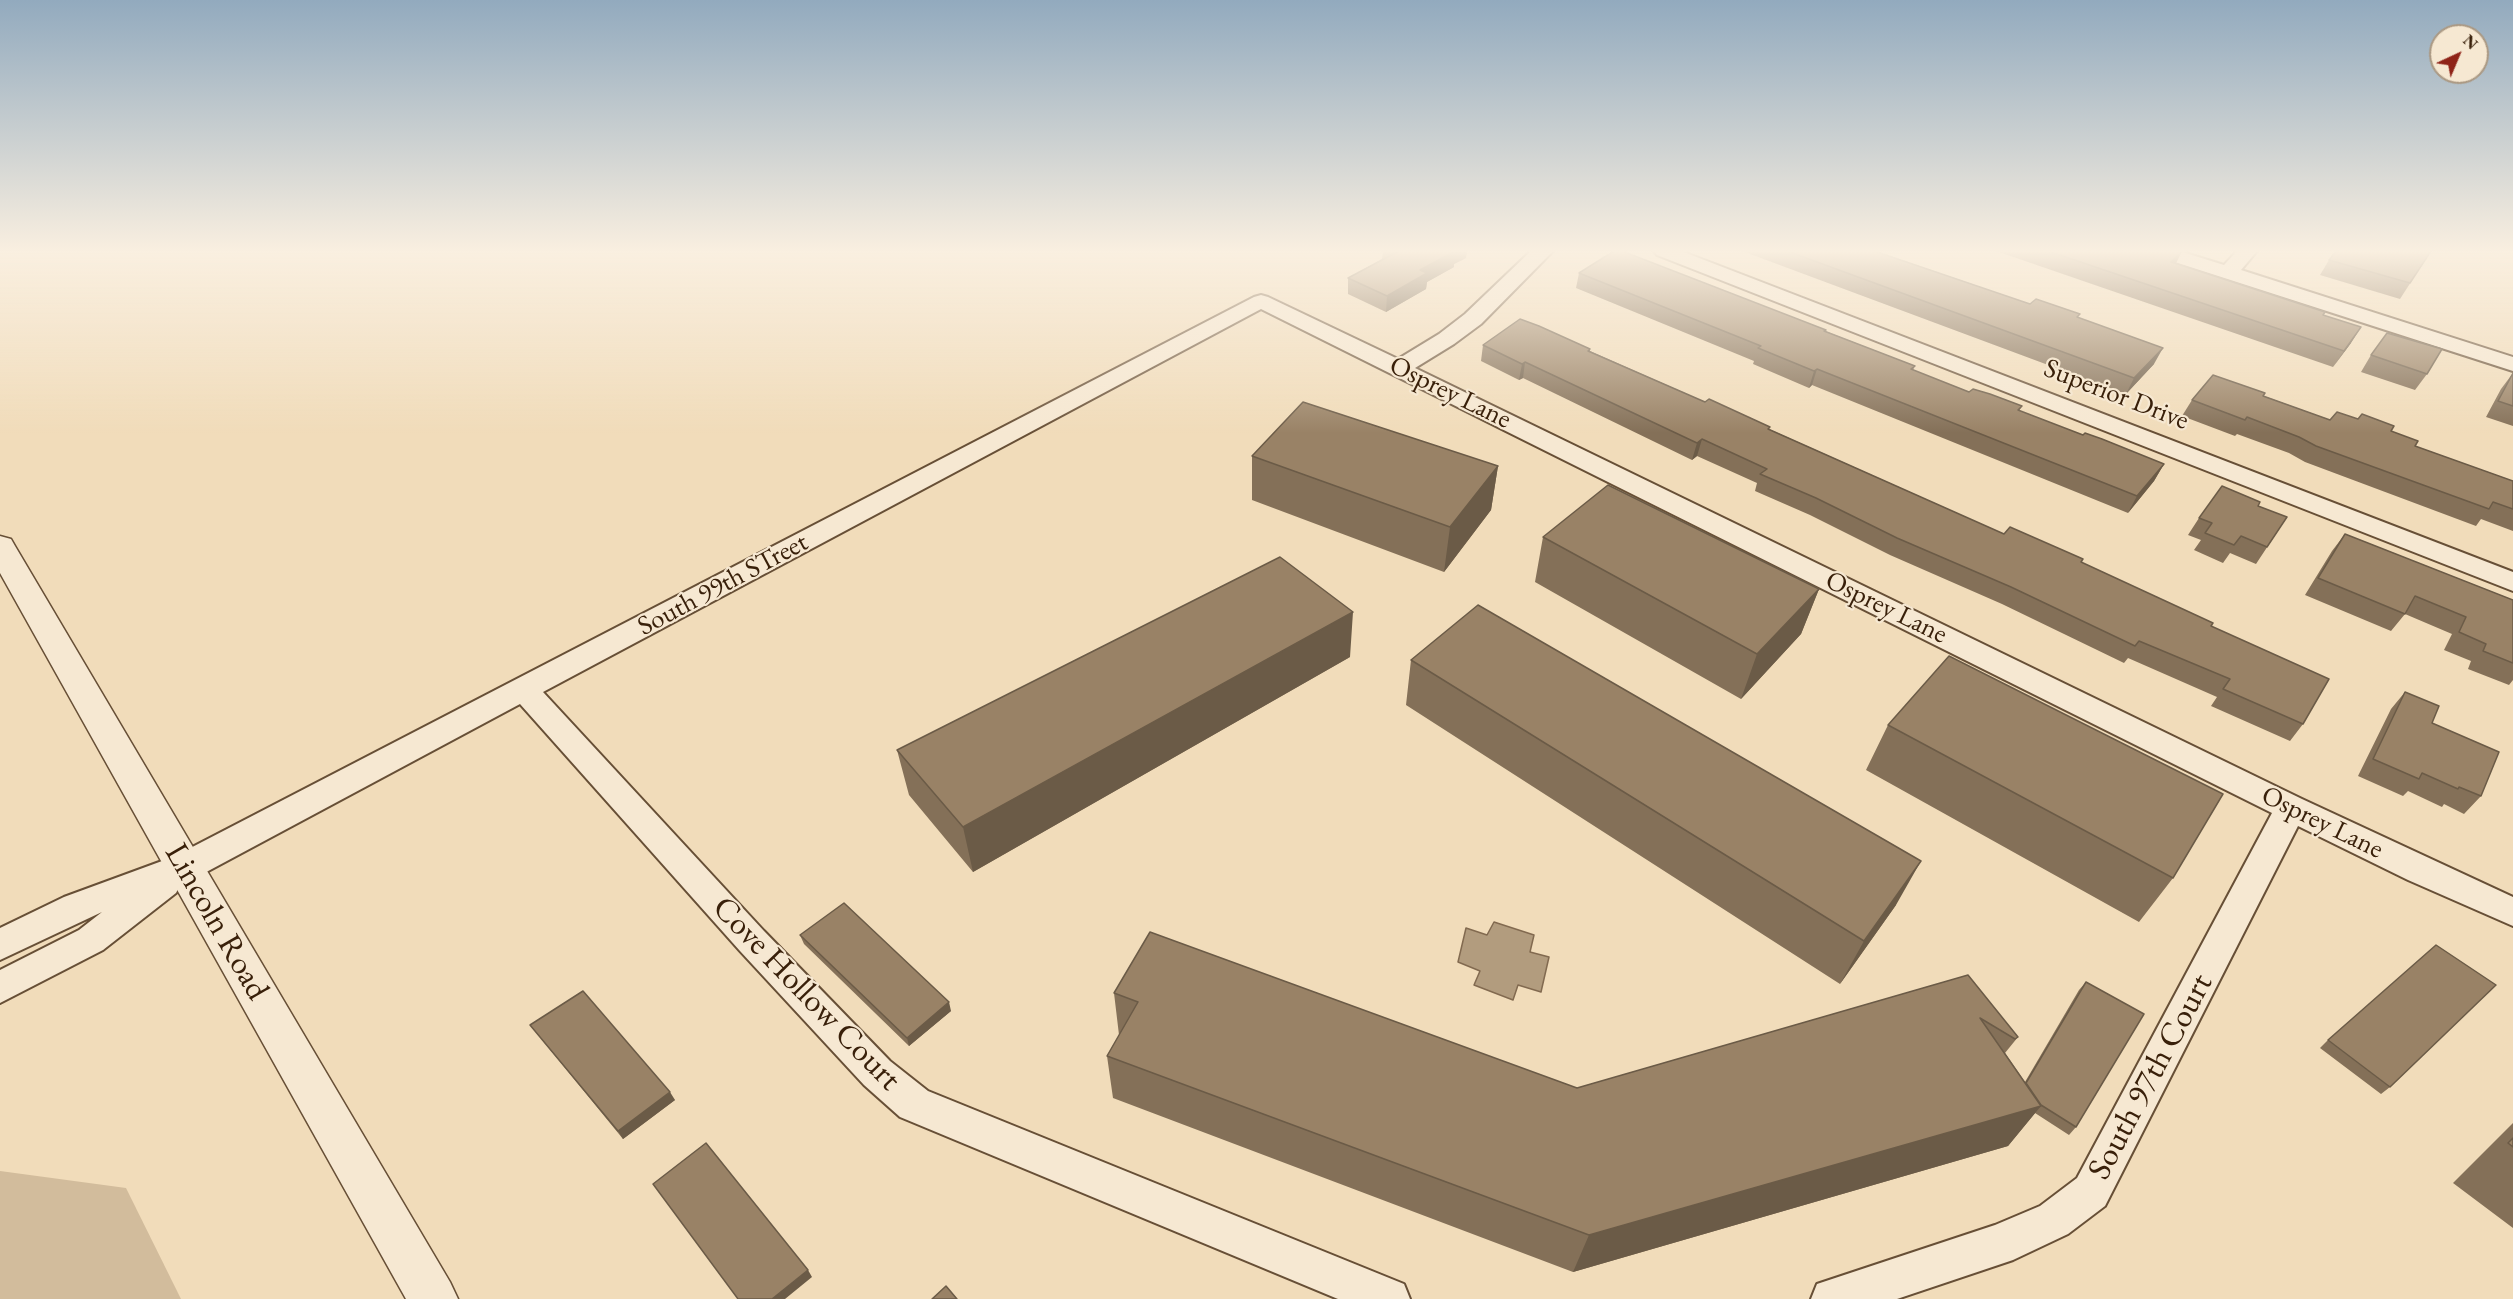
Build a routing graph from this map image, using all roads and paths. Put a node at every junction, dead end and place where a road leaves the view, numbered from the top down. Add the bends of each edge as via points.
1 (1241, 312) edge
2 (1283, 312) edge
3 (1480, 312) edge
4 (1819, 312) edge
5 (2349, 312) edge
6 (2513, 364) edge
7 (1400, 368) junction
8 (0, 546) edge
9 (2513, 582) edge
10 (524, 690) junction
11 (2291, 808) junction
12 (184, 867) junction
13 (2513, 912) edge
14 (0, 945) edge
15 (0, 987) edge
16 (433, 1299) edge
17 (1389, 1299) edge
18 (1832, 1299) edge

1 - 10 street, South 99th STreet
2 - 7 street, Osprey Lane
3 - 7 street
4 - 9 street, Superior Drive
5 - 6 street
7 - 11 street, Osprey Lane
8 - 12 street, Lincoln Road
10 - 12 street, South 99th STreet
10 - 17 street, Cove Hollow Court via 752,941 877,1073 914,1104
11 - 13 street, Osprey Lane
11 - 18 street, South 97th Court via 2091,1192 2054,1220 1998,1245
12 - 14 street via 76,907
12 - 15 street via 91,940
12 - 16 street, Lincoln Road

